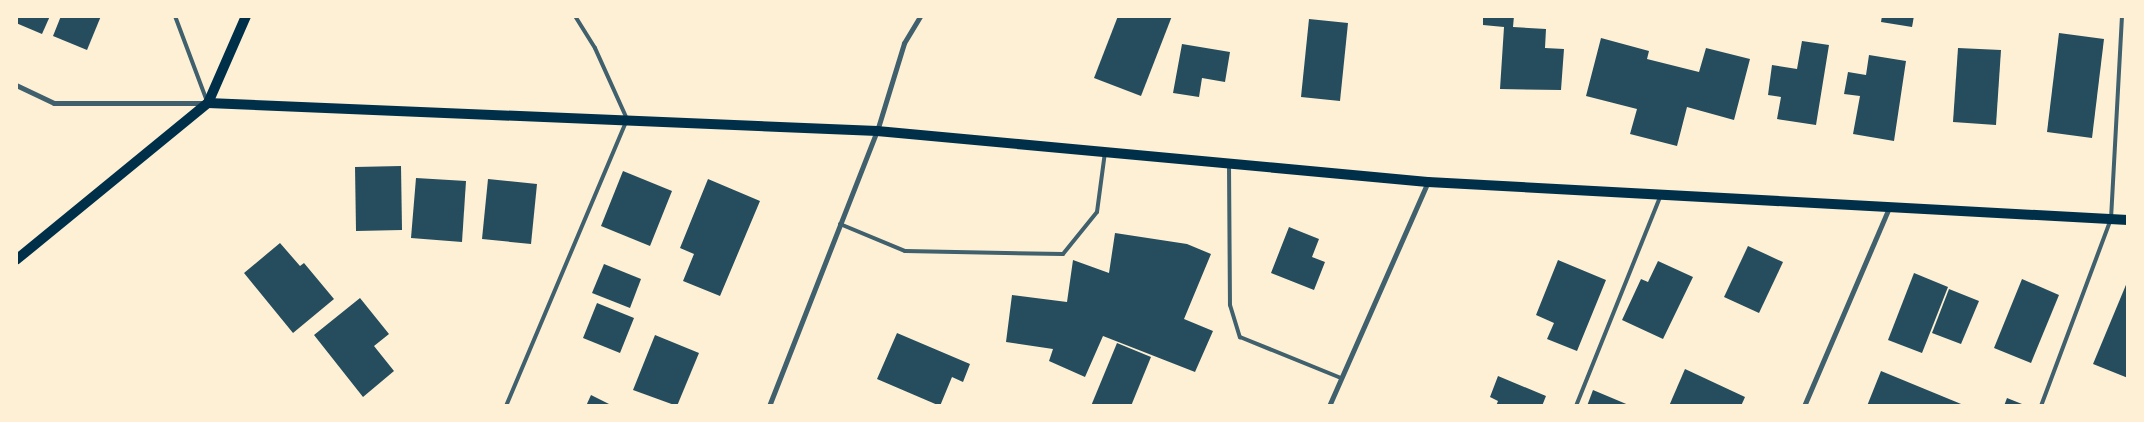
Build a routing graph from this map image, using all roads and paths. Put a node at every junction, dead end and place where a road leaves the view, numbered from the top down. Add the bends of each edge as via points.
1 (175, 16) edge
2 (246, 16) edge
3 (576, 16) edge
4 (920, 16) edge
5 (2122, 16) edge
6 (16, 85) edge
7 (208, 103) junction
8 (627, 119) junction
9 (877, 131) junction
10 (1105, 152) junction
11 (1229, 164) junction
12 (1428, 182) junction
13 (1661, 195) junction
14 (1889, 208) junction
15 (2111, 220) junction
16 (2128, 220) edge
17 (840, 224) junction
18 (16, 260) edge
19 (1341, 378) junction
20 (506, 406) edge
21 (769, 406) edge
22 (1329, 406) edge
23 (1576, 406) edge
24 (1804, 406) edge
25 (2040, 406) edge

1 - 7 lane
2 - 7 main road
3 - 8 lane via 595,48
4 - 9 street via 904,42
5 - 15 lane
6 - 7 street via 54,103
7 - 8 main road
7 - 18 main road
8 - 9 main road
8 - 20 lane
9 - 10 main road
9 - 17 street
10 - 11 main road
10 - 17 lane via 1097,212 1063,254 906,251
11 - 12 main road
11 - 19 lane via 1230,305 1240,337
12 - 13 main road
12 - 19 street
13 - 14 main road
13 - 23 lane
14 - 15 main road
14 - 24 street
15 - 16 main road
15 - 25 lane
17 - 21 street
19 - 22 street

